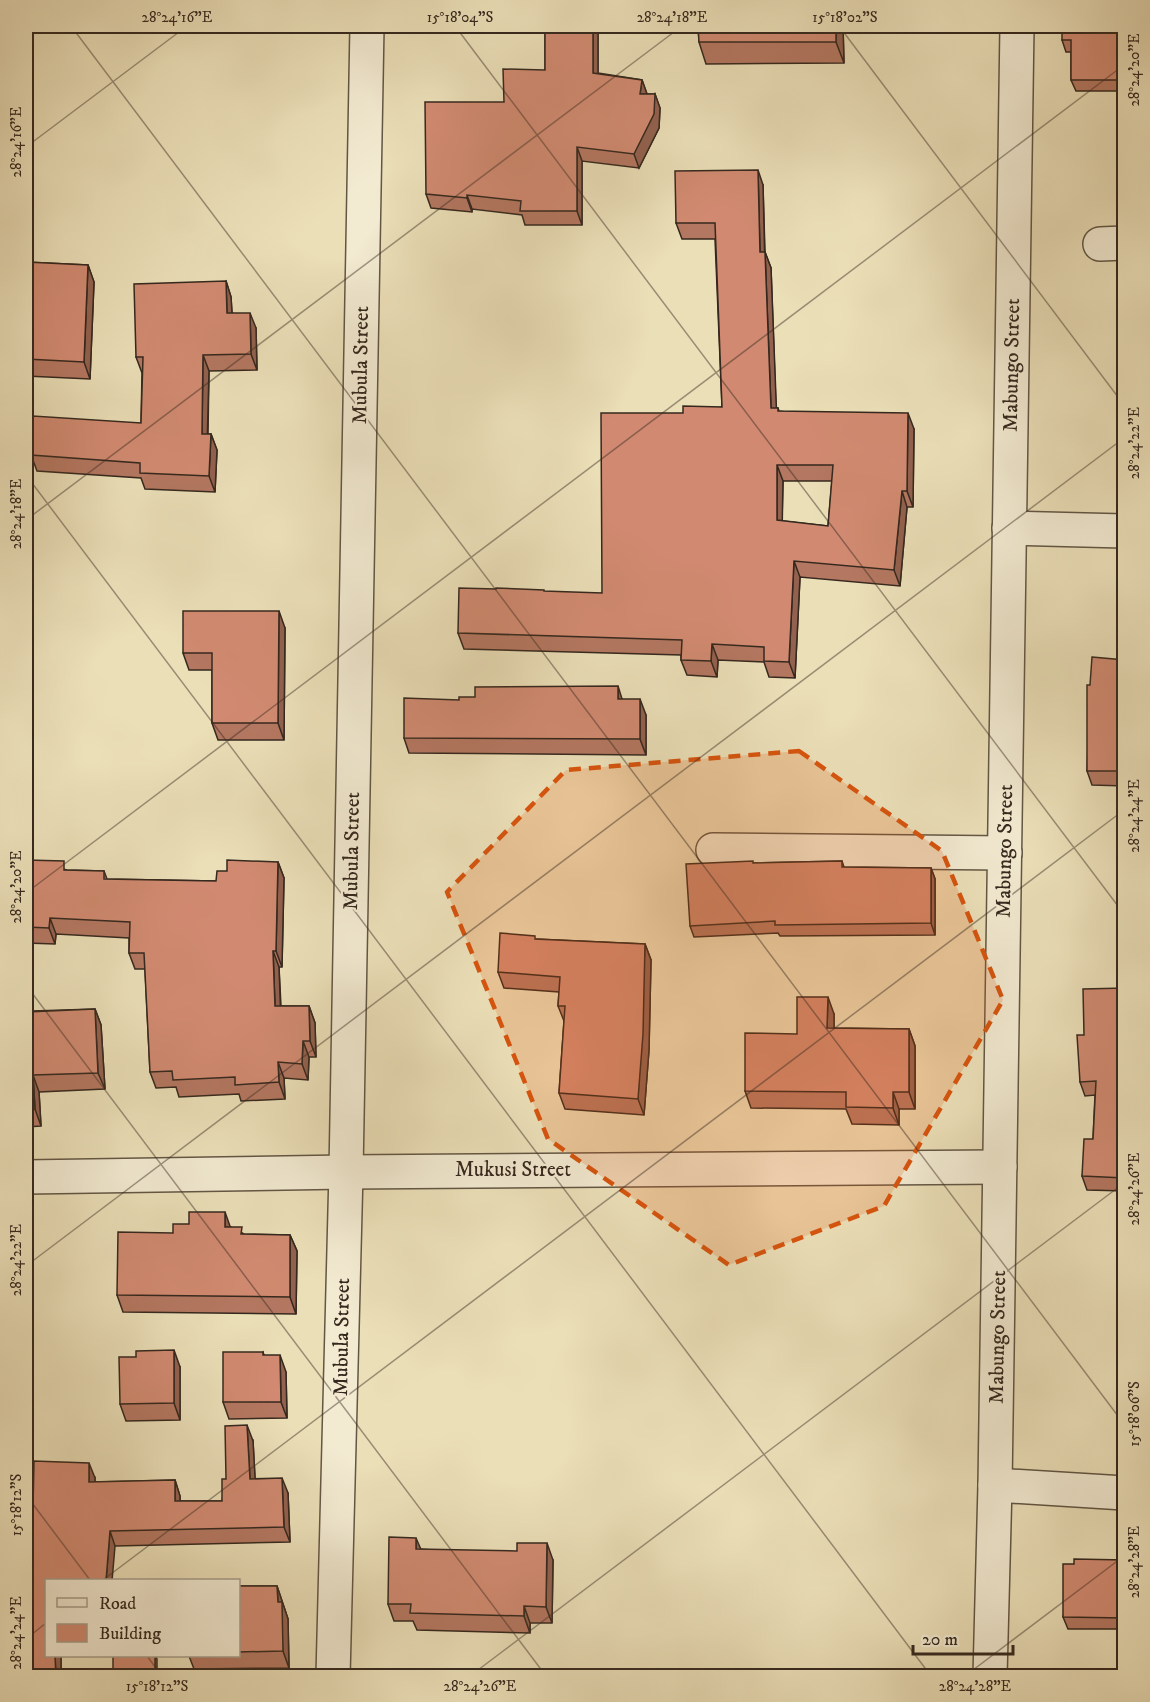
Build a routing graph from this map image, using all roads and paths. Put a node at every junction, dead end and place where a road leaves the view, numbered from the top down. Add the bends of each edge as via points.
1 (366, 26) edge
2 (1017, 26) edge
3 (1009, 528) junction
4 (1125, 531) edge
5 (713, 850) dead end
6 (1005, 853) junction
7 (1000, 1167) junction
8 (346, 1172) junction
9 (26, 1177) edge
10 (995, 1485) junction
11 (1125, 1492) edge
12 (333, 1677) edge
13 (990, 1677) edge

1 - 8 street, Mubula Street
2 - 3 street, Mabungo Street
3 - 4 street
3 - 6 street, Mabungo Street
5 - 6 street
6 - 7 street, Mabungo Street
7 - 8 street, Mukusi Street
7 - 10 street, Mabungo Street
8 - 9 street, Mukusi Street
8 - 12 street, Mubula Street
10 - 11 street
10 - 13 street, Mabungo Street

